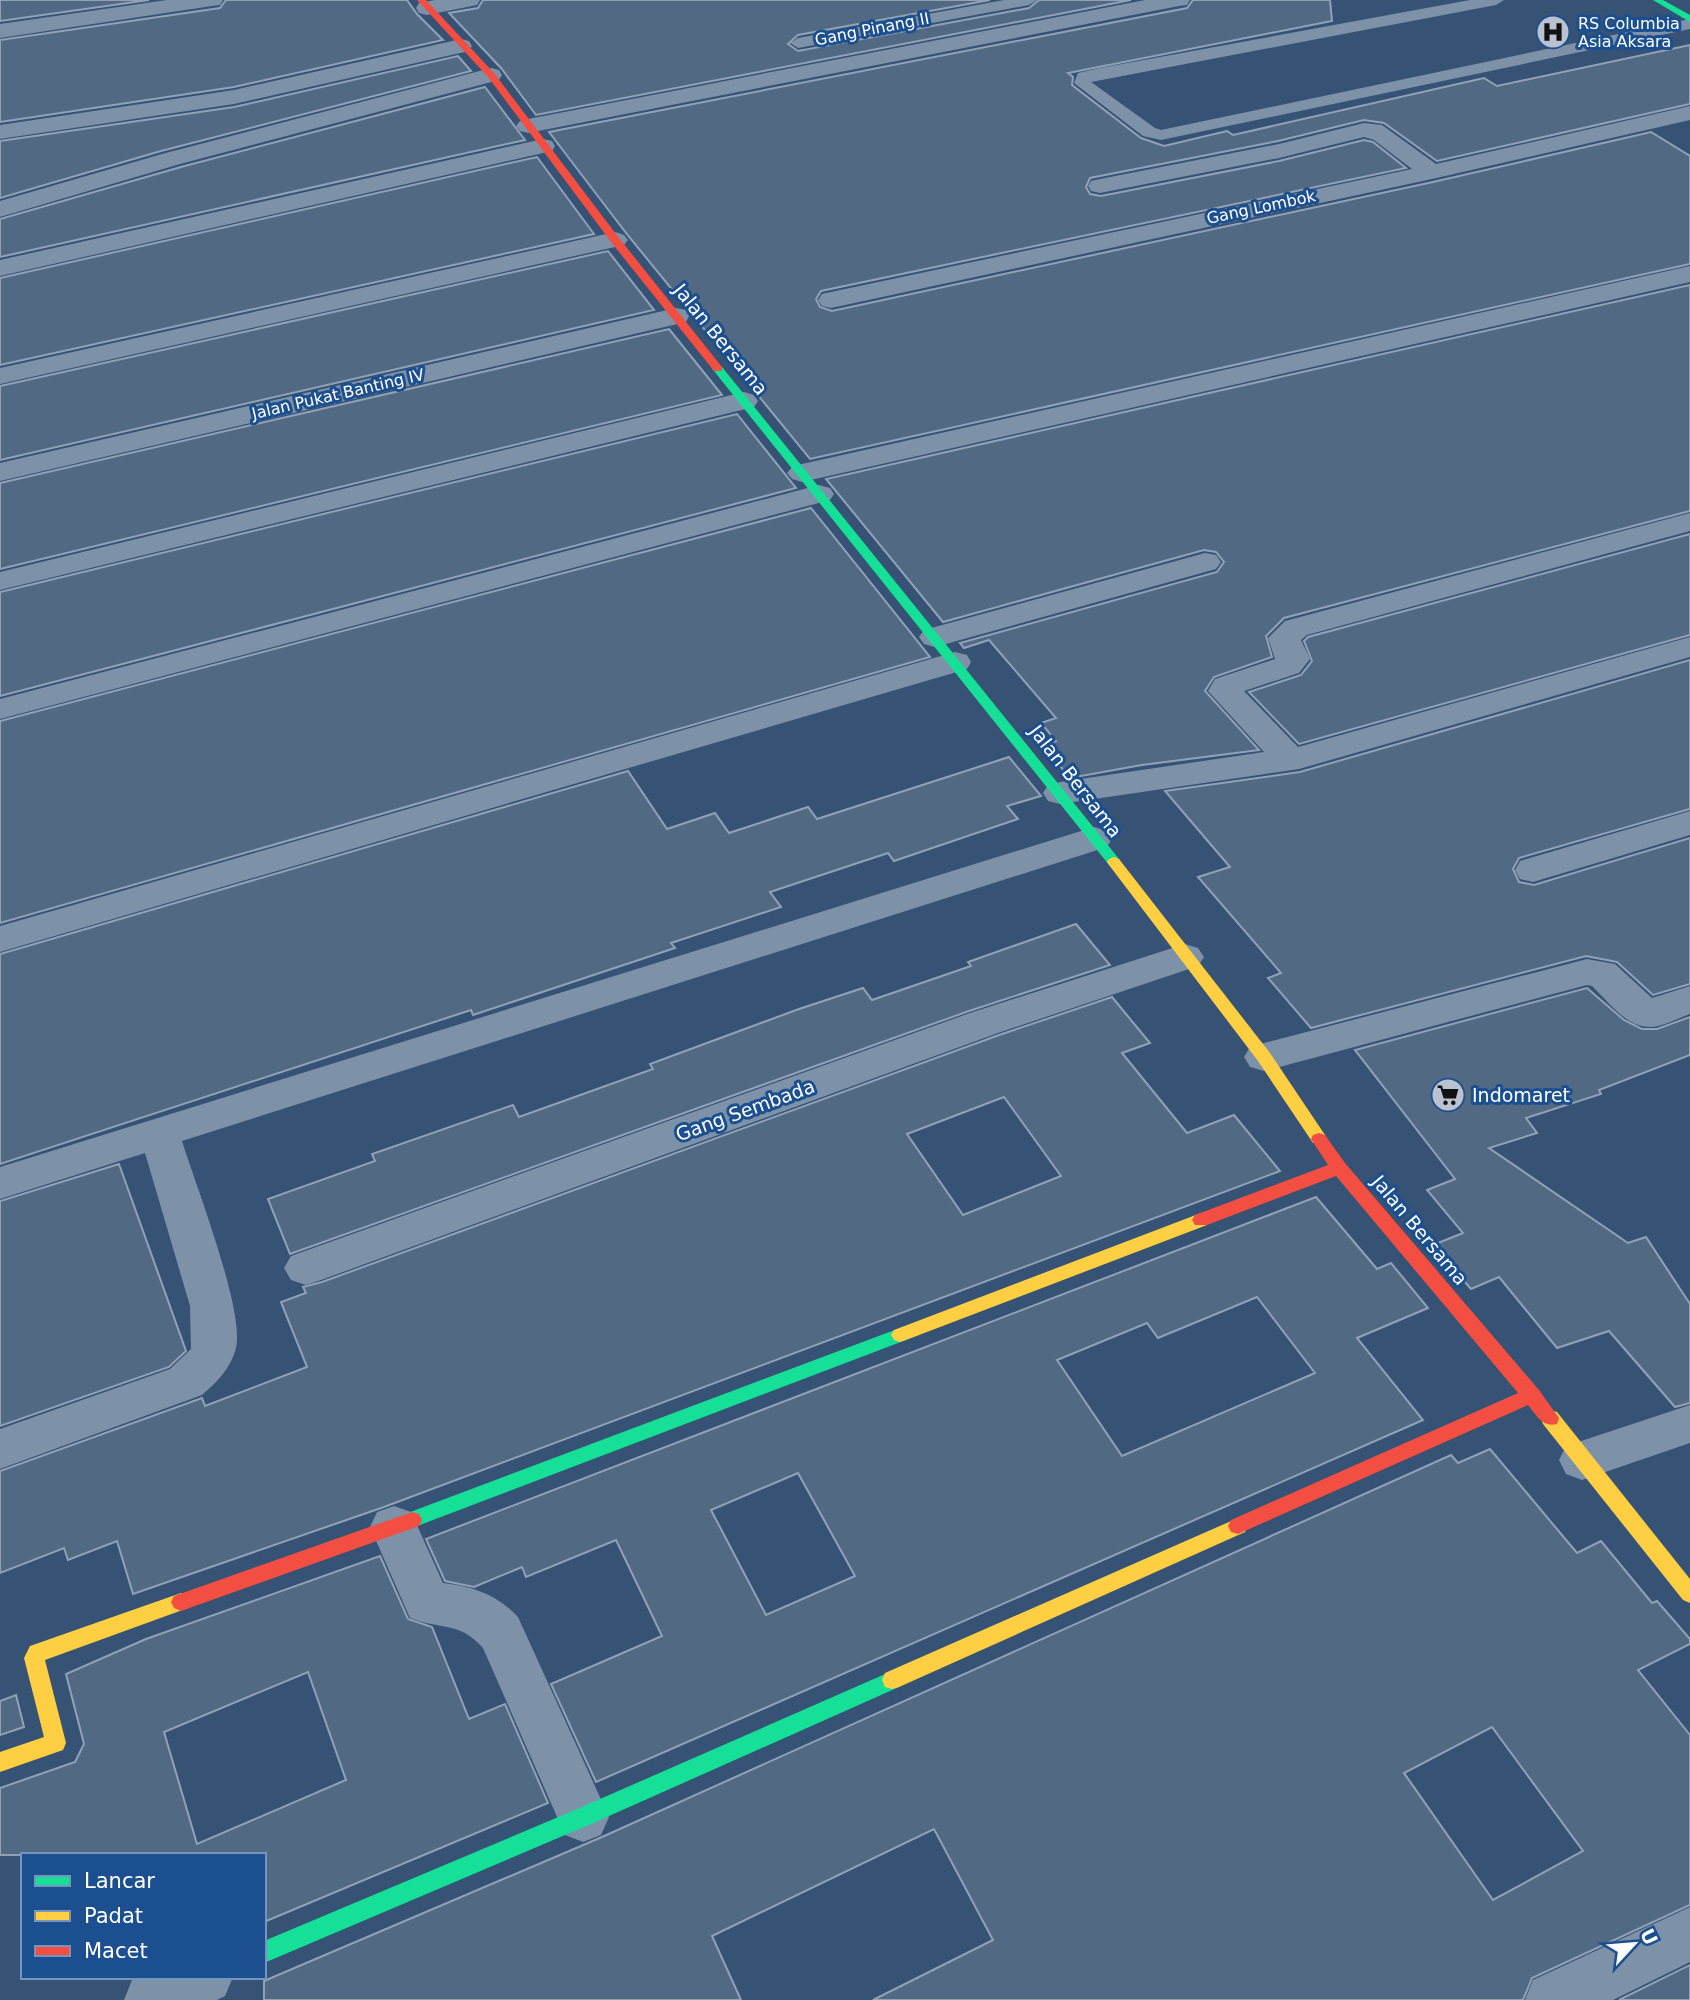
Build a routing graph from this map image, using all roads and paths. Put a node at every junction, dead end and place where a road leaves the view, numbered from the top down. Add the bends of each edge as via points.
1 (212, 0) edge
2 (469, 0) edge
3 (1029, 0) edge
4 (1180, 0) edge
5 (1496, 0) edge
6 (1657, 0) edge
7 (424, 4) edge
8 (1690, 22) edge
9 (0, 31) edge
10 (798, 43) dead end
11 (461, 46) junction
12 (491, 75) junction
13 (1690, 113) edge
14 (0, 132) edge
15 (535, 136) junction
16 (1432, 172) junction
17 (1100, 186) dead end
18 (0, 209) edge
19 (615, 240) junction
20 (0, 268) edge
21 (1690, 274) edge
22 (831, 300) dead end
23 (676, 316) junction
24 (0, 376) edge
25 (744, 401) junction
26 (0, 472) edge
27 (811, 484) junction
28 (1690, 522) edge
29 (1205, 562) dead end
30 (0, 581) edge
31 (1690, 647) edge
32 (945, 650) junction
33 (0, 709) edge
34 (1290, 759) junction
35 (1060, 793) junction
36 (1690, 822) edge
37 (1094, 839) junction
38 (1532, 870) dead end
39 (0, 939) edge
40 (1185, 957) junction
41 (1690, 1000) edge
42 (1264, 1057) junction
43 (159, 1133) junction
44 (1339, 1168) junction
45 (0, 1183) edge
46 (306, 1268) dead end
47 (1532, 1395) junction
48 (1690, 1424) edge
49 (0, 1449) edge
50 (1582, 1460) junction
51 (394, 1527) junction
52 (1690, 1594) edge
53 (0, 1762) edge
54 (583, 1817) junction
55 (1690, 1934) edge
56 (266, 1951) edge
57 (201, 1979) edge
58 (152, 2000) edge
59 (1553, 2000) edge

1 - 9 street
2 - 7 street
3 - 10 lane, Gang Pinang II
4 - 15 street
5 - 8 lane via 1100,73 1084,77 1082,83 1149,132 1161,135
6 - 8 main road
7 - 11 main road, Jalan Bersama
11 - 12 main road, Jalan Bersama
11 - 14 street via 234,97
12 - 15 main road, Jalan Bersama
12 - 18 street
13 - 16 street, Gang Lombok
15 - 19 main road, Jalan Bersama
15 - 20 street
16 - 17 street via 1374,130 1364,130
16 - 22 street, Gang Lombok
19 - 23 main road, Jalan Bersama
19 - 24 street
21 - 27 street
23 - 25 main road, Jalan Bersama
23 - 26 street, Jalan Pukat Banting IV
25 - 27 main road, Jalan Bersama
25 - 30 street
27 - 32 main road, Jalan Bersama
27 - 33 street
28 - 34 street via 1296,628 1284,638 1294,659 1287,666 1226,691
29 - 32 street
31 - 34 street
32 - 35 main road, Jalan Bersama
32 - 39 street
34 - 35 street
35 - 37 main road, Jalan Bersama
36 - 38 street
37 - 40 main road, Jalan Bersama
37 - 43 street
40 - 42 main road, Jalan Bersama
40 - 46 street, Gang Sembada via 984,1023
41 - 42 street via 1651,1013 1640,1010 1602,973 1587,972
42 - 44 main road, Jalan Bersama
43 - 45 street
43 - 49 street via 212,1306 215,1333 211,1357 186,1382
44 - 47 main road, Jalan Bersama
44 - 51 main road
47 - 50 main road, Jalan Bersama
47 - 54 main road
48 - 50 street
50 - 52 main road, Jalan Bersama
51 - 53 main road via 37,1653 34,1658 56,1743
51 - 54 street via 427,1602 463,1605 489,1619 501,1633
54 - 56 main road
55 - 59 street
57 - 58 street

